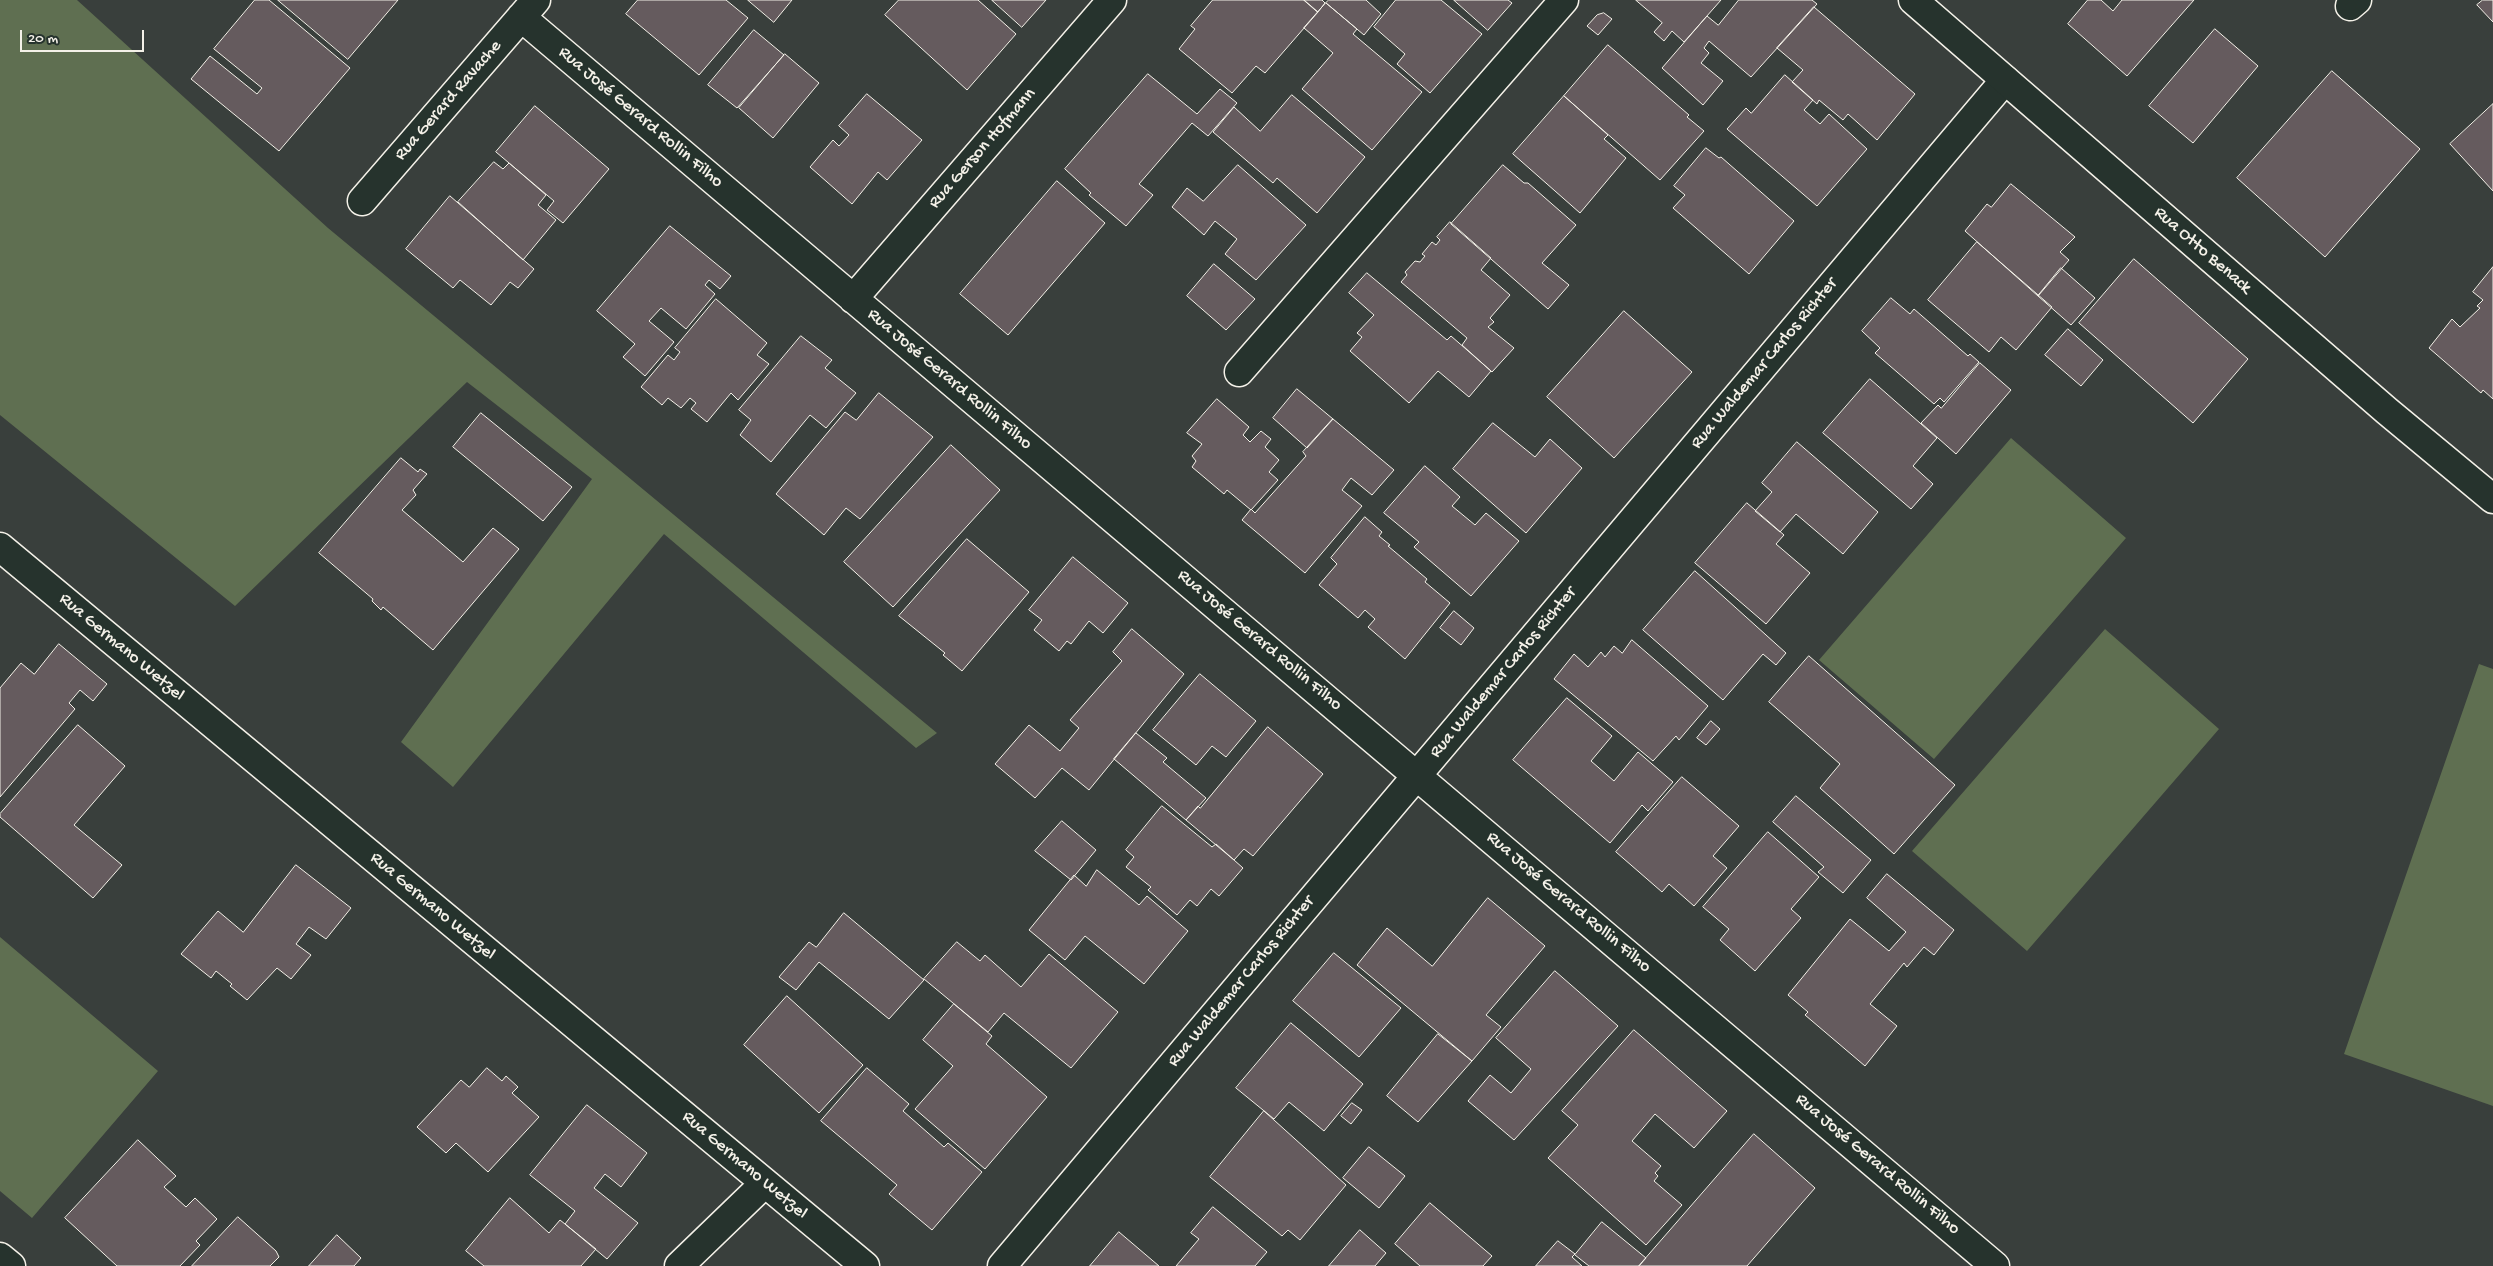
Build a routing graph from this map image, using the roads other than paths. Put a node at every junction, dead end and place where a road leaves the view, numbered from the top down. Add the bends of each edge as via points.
1 (1112, 0) edge
2 (1564, 0) edge
3 (1913, 0) edge
4 (529, 9) edge
5 (2005, 80) junction
6 (362, 201) dead end
7 (853, 299) junction
8 (1240, 372) dead end
9 (2493, 499) edge
10 (0, 547) edge
11 (1418, 775) junction
12 (765, 1183) junction
13 (0, 1257) edge
14 (11, 1266) edge
15 (679, 1266) edge
16 (865, 1266) edge
17 (1002, 1266) edge
18 (1996, 1266) edge

1 - 7 street, Rua Gerson Hofmann
2 - 8 street
3 - 5 street, Rua Otto Benack
4 - 6 street, Rua Gerard Ravache
4 - 7 street, Rua José Gerard Rollin Filho
5 - 9 street, Rua Otto Benack
5 - 11 street, Rua Waldemar Carlos Richter
7 - 11 street, Rua José Gerard Rollin Filho
10 - 12 street, Rua Germano Wetzel
11 - 17 street, Rua Waldemar Carlos Richter
11 - 18 street, Rua José Gerard Rollin Filho
12 - 15 street
12 - 16 street, Rua Germano Wetzel
13 - 14 street

